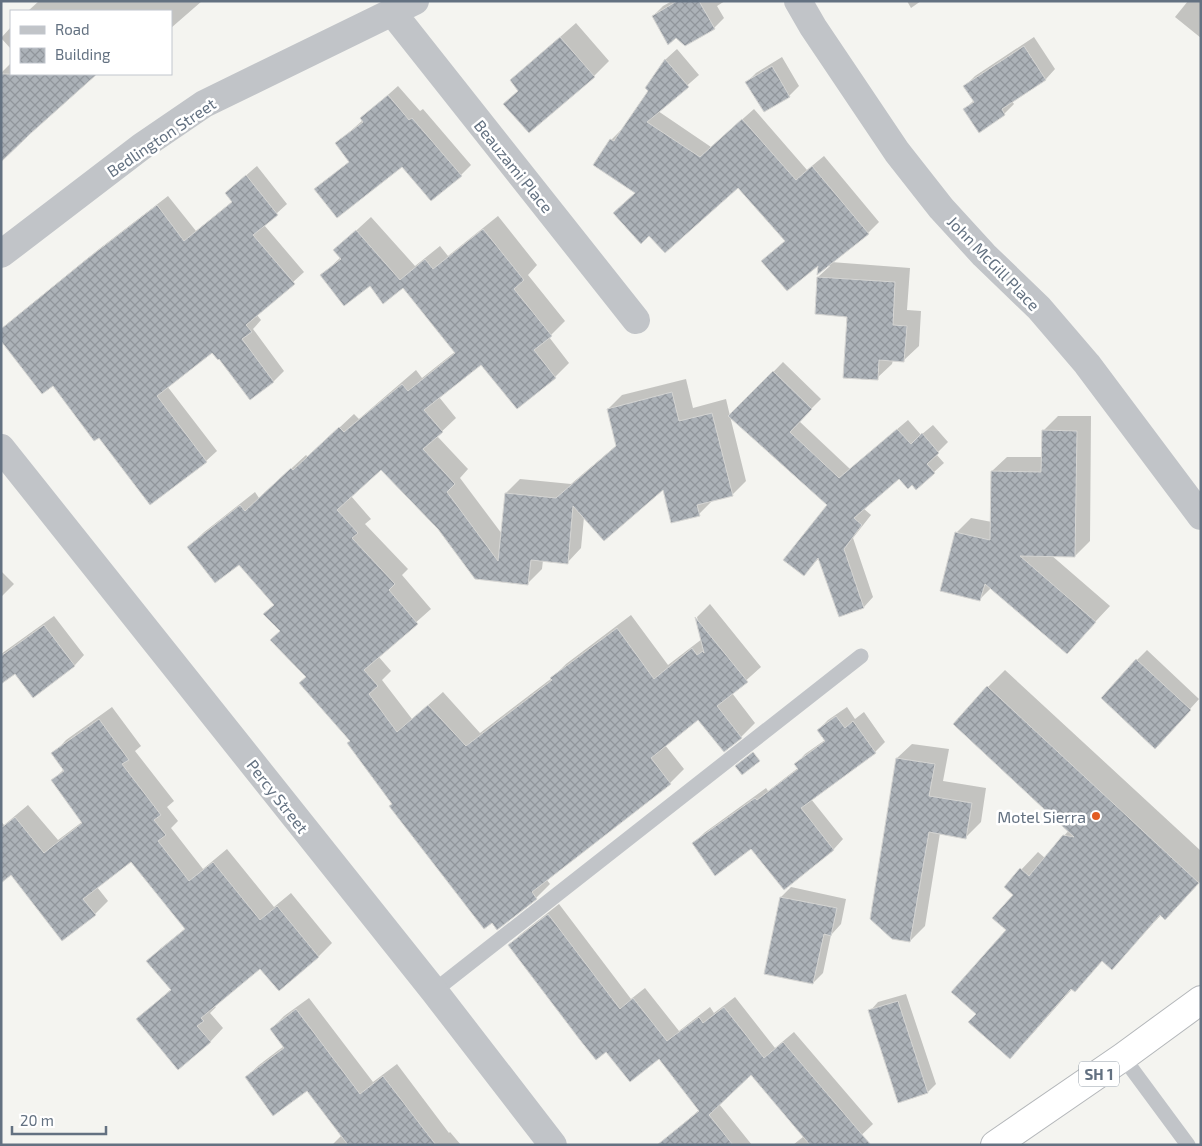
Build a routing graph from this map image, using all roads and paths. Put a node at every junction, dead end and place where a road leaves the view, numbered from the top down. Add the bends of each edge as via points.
1 (798, 1) edge
2 (403, 7) edge
3 (1, 254) edge
4 (636, 320) dead end
5 (1, 448) edge
6 (1201, 516) edge
7 (860, 656) dead end
8 (434, 991) junction
9 (1201, 1000) edge
10 (1123, 1057) junction
11 (1008, 1141) edge
12 (554, 1145) edge
13 (1188, 1145) edge

1 - 6 street, John McGill Place via 897,152 984,255 1039,308 1087,364
2 - 3 street, Bedlington Street via 204,104 142,146
2 - 4 street, Beauzami Place
5 - 8 street, Percy Street
7 - 8 lane
8 - 12 street, Percy Street
9 - 10 highway, SH 1
10 - 11 highway, SH 1
10 - 13 lane

